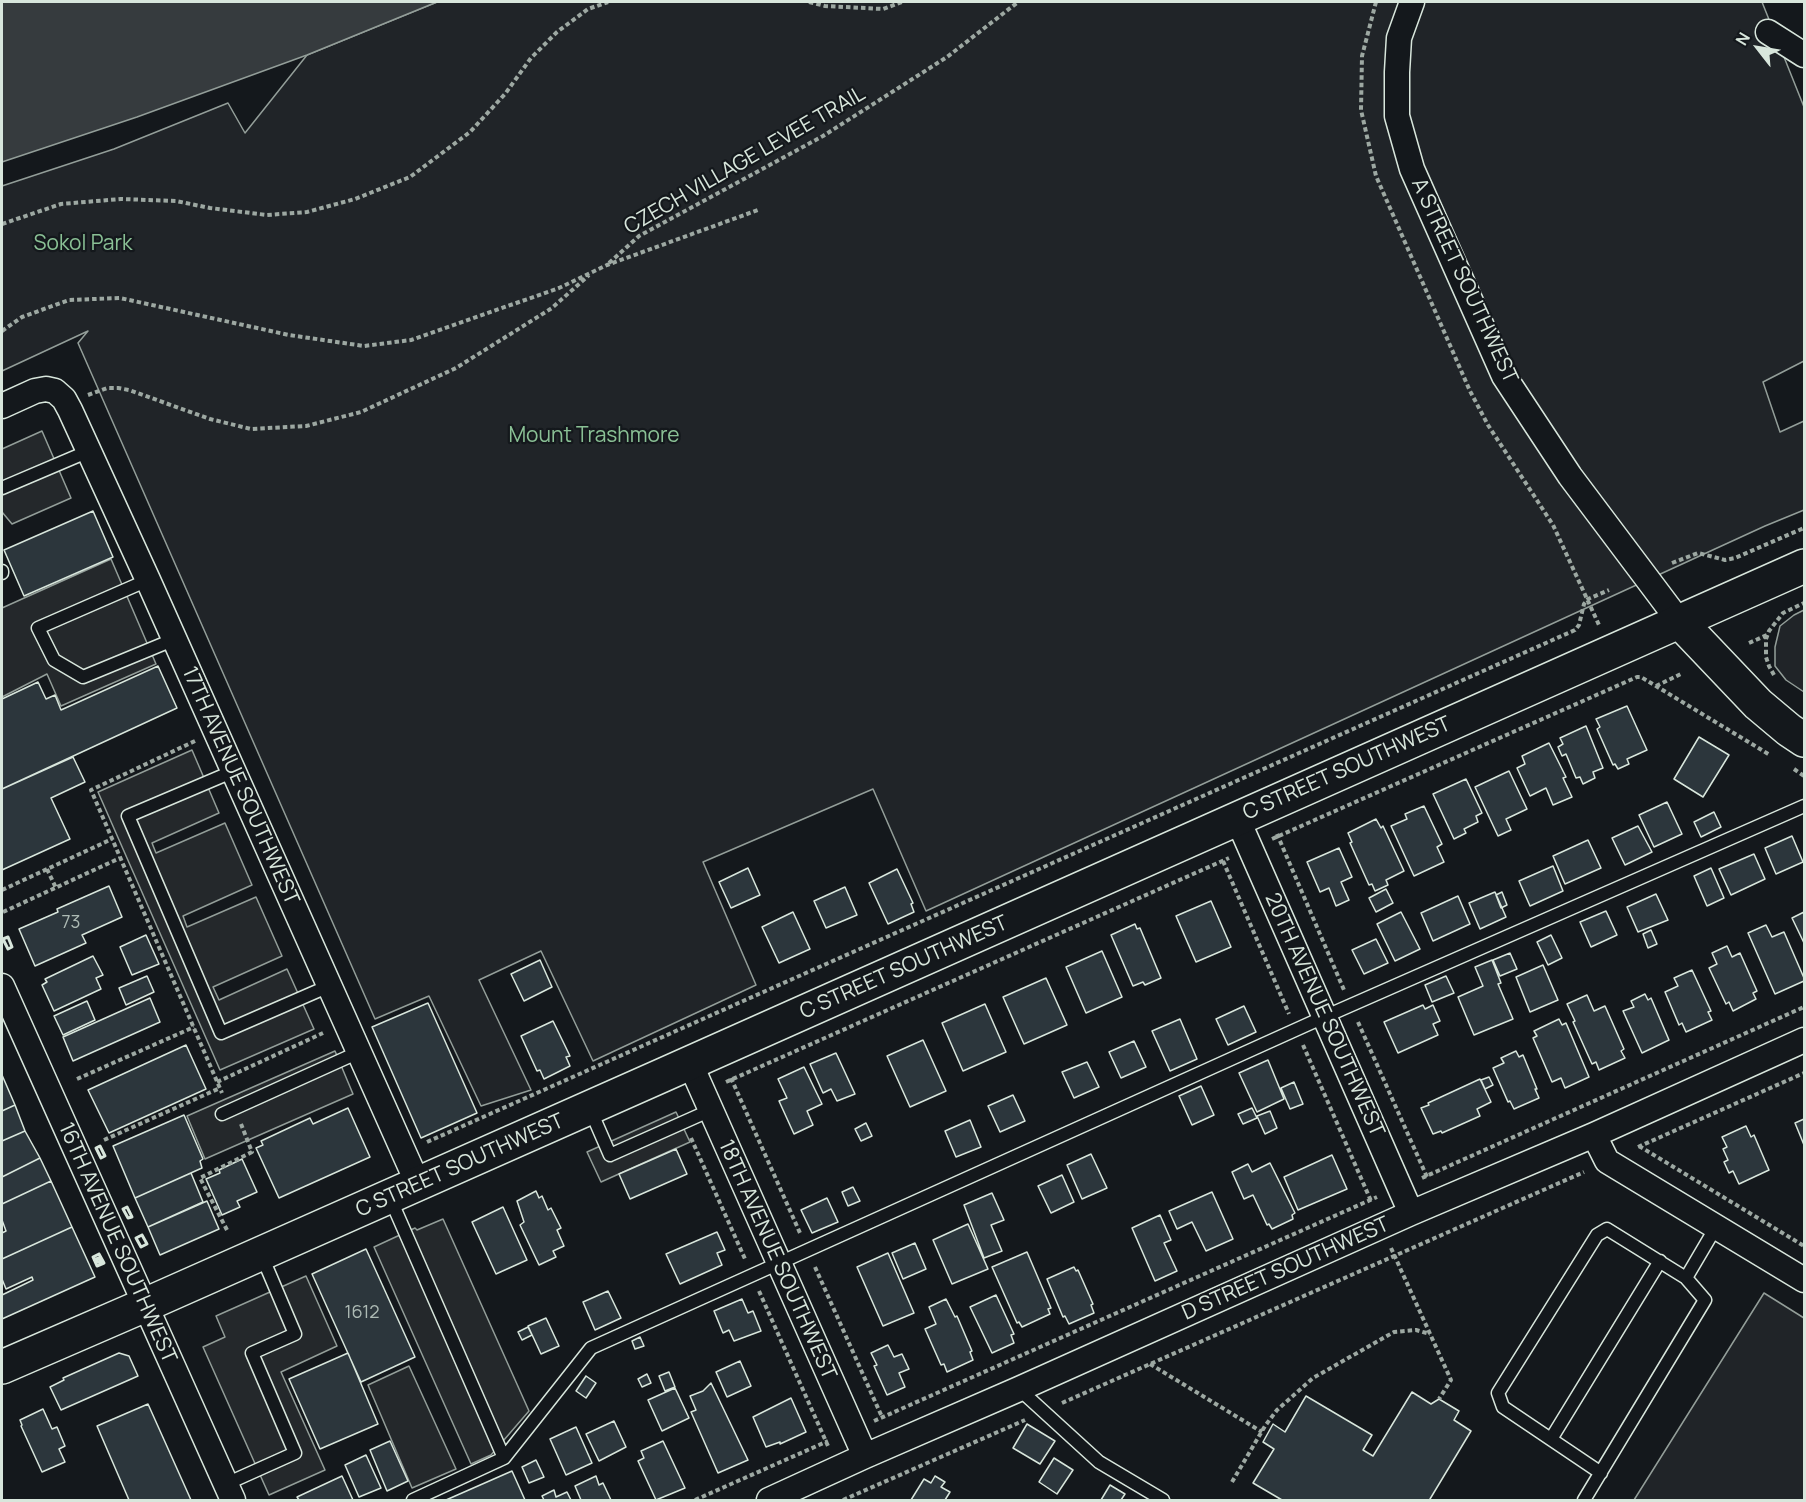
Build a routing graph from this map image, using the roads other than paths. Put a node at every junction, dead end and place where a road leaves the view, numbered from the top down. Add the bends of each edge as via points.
1 (1412, 2) edge
2 (1768, 32) dead end
3 (1804, 55) edge
4 (2, 406) edge
5 (89, 451) junction
6 (2, 488) edge
7 (1804, 566) edge
8 (148, 580) junction
9 (1678, 621) junction
10 (175, 639) junction
11 (1795, 752) edge
12 (234, 771) junction
13 (1804, 806) edge
14 (1237, 818) junction
15 (2, 986) edge
16 (329, 986) junction
17 (1324, 1017) junction
18 (1804, 1040) edge
19 (359, 1052) junction
20 (690, 1063) junction
21 (589, 1108) junction
22 (711, 1110) junction
23 (222, 1114) dead end
24 (1594, 1135) junction
25 (404, 1190) junction
26 (1411, 1213) junction
27 (1716, 1227) junction
28 (261, 1254) junction
29 (1660, 1261) junction
30 (778, 1262) junction
31 (1802, 1276) edge
32 (1686, 1278) junction
33 (145, 1305) junction
34 (2, 1367) edge
35 (1019, 1389) junction
36 (1551, 1439) junction
37 (865, 1456) junction
38 (504, 1458) junction
39 (1601, 1473) junction
40 (229, 1492) edge
41 (785, 1497) edge
42 (414, 1500) edge
43 (1163, 1500) edge
44 (1584, 1500) edge

1 - 9 street, A STREET SOUTHWEST via 1399,38 1397,72 1397,116 1412,169 1504,376 1570,476
2 - 3 street
4 - 5 street, 17TH AVENUE SOUTHWEST via 35,391 55,392 64,399
5 - 6 lane
5 - 8 street, 17TH AVENUE SOUTHWEST
7 - 9 main road, C STREET SOUTHWEST
8 - 10 street, 17TH AVENUE SOUTHWEST
8 - 10 lane via 38,628 54,660 83,677
9 - 11 main road via 1758,704 1789,730
9 - 14 main road, C STREET SOUTHWEST
10 - 12 street, 17TH AVENUE SOUTHWEST
12 - 16 street, 17TH AVENUE SOUTHWEST
12 - 16 lane via 128,816 221,1033
13 - 17 lane
14 - 17 street, 20TH AVENUE SOUTHWEST
14 - 20 main road, C STREET SOUTHWEST
15 - 33 street, 16TH AVENUE SOUTHWEST
16 - 19 street, 17TH AVENUE SOUTHWEST
17 - 26 street, 20TH AVENUE SOUTHWEST
17 - 30 lane
18 - 24 street, D STREET SOUTHWEST
19 - 23 lane
19 - 25 street, 17TH AVENUE SOUTHWEST
20 - 21 main road, C STREET SOUTHWEST
20 - 22 street, 18TH AVENUE SOUTHWEST
21 - 22 lane via 610,1155
21 - 25 main road, C STREET SOUTHWEST
22 - 30 street, 18TH AVENUE SOUTHWEST
24 - 26 street, D STREET SOUTHWEST
24 - 27 street via 1607,1161
25 - 28 main road, C STREET SOUTHWEST
25 - 38 lane
26 - 35 street, D STREET SOUTHWEST
27 - 31 street
27 - 32 lane
28 - 33 main road, C STREET SOUTHWEST
28 - 40 lane via 295,1334 252,1353 295,1454
29 - 32 lane
29 - 36 lane
29 - 36 lane via 1607,1228 1597,1234 1498,1393 1503,1407
30 - 37 street, 18TH AVENUE SOUTHWEST
30 - 38 lane via 591,1348
32 - 39 lane via 1705,1300
33 - 34 main road, C STREET SOUTHWEST
33 - 40 street, 16TH AVENUE SOUTHWEST
35 - 37 street, D STREET SOUTHWEST
35 - 43 lane via 1099,1462
36 - 39 lane
37 - 41 street, D STREET SOUTHWEST
38 - 42 lane
39 - 44 lane

